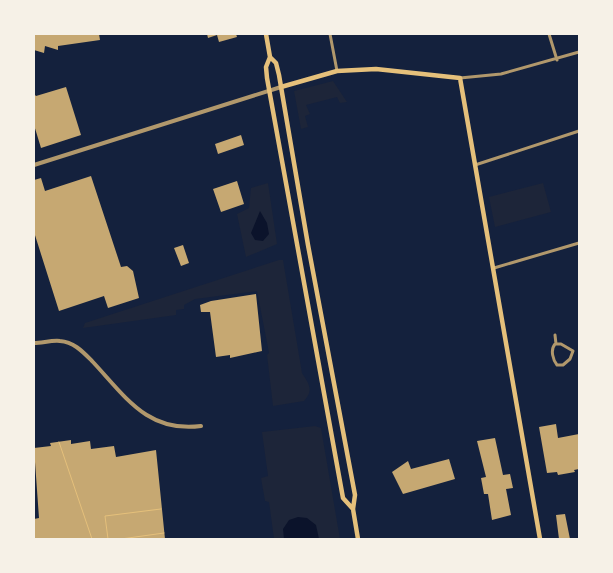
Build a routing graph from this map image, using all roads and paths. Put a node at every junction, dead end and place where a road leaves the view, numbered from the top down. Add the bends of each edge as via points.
1 (266, 34) edge
2 (330, 34) edge
3 (549, 34) edge
4 (579, 52) edge
5 (270, 57) junction
6 (557, 60) junction
7 (337, 71) junction
8 (460, 78) junction
9 (281, 87) junction
10 (270, 90) junction
11 (579, 131) edge
12 (34, 165) edge
13 (475, 165) junction
14 (579, 243) edge
15 (494, 268) junction
16 (555, 335) dead end
17 (34, 343) edge
18 (556, 344) junction
19 (579, 349) edge
20 (573, 351) junction
21 (201, 426) dead end
22 (59, 442) dead end
23 (353, 509) junction
24 (161, 510) dead end
25 (164, 533) dead end
26 (92, 539) edge
27 (108, 539) edge
28 (121, 539) edge
29 (358, 539) edge
30 (540, 539) edge

1 - 5 main road
2 - 7 street
3 - 6 street
4 - 6 street
5 - 9 main road via 276,63
5 - 10 main road via 266,67
6 - 8 street via 501,74
7 - 8 main road via 376,69
7 - 9 main road
8 - 13 main road
9 - 10 street
9 - 23 main road via 355,495
10 - 12 street
10 - 23 main road via 343,498
11 - 13 street
13 - 15 main road
14 - 15 street
15 - 30 main road
16 - 18 street
17 - 21 street via 61,341 79,348 138,410 161,424 189,428
18 - 20 street via 565,345
18 - 20 street via 552,350 557,365 565,364
19 - 20 street
22 - 26 path
23 - 29 main road
24 - 27 path via 105,516
25 - 28 path

